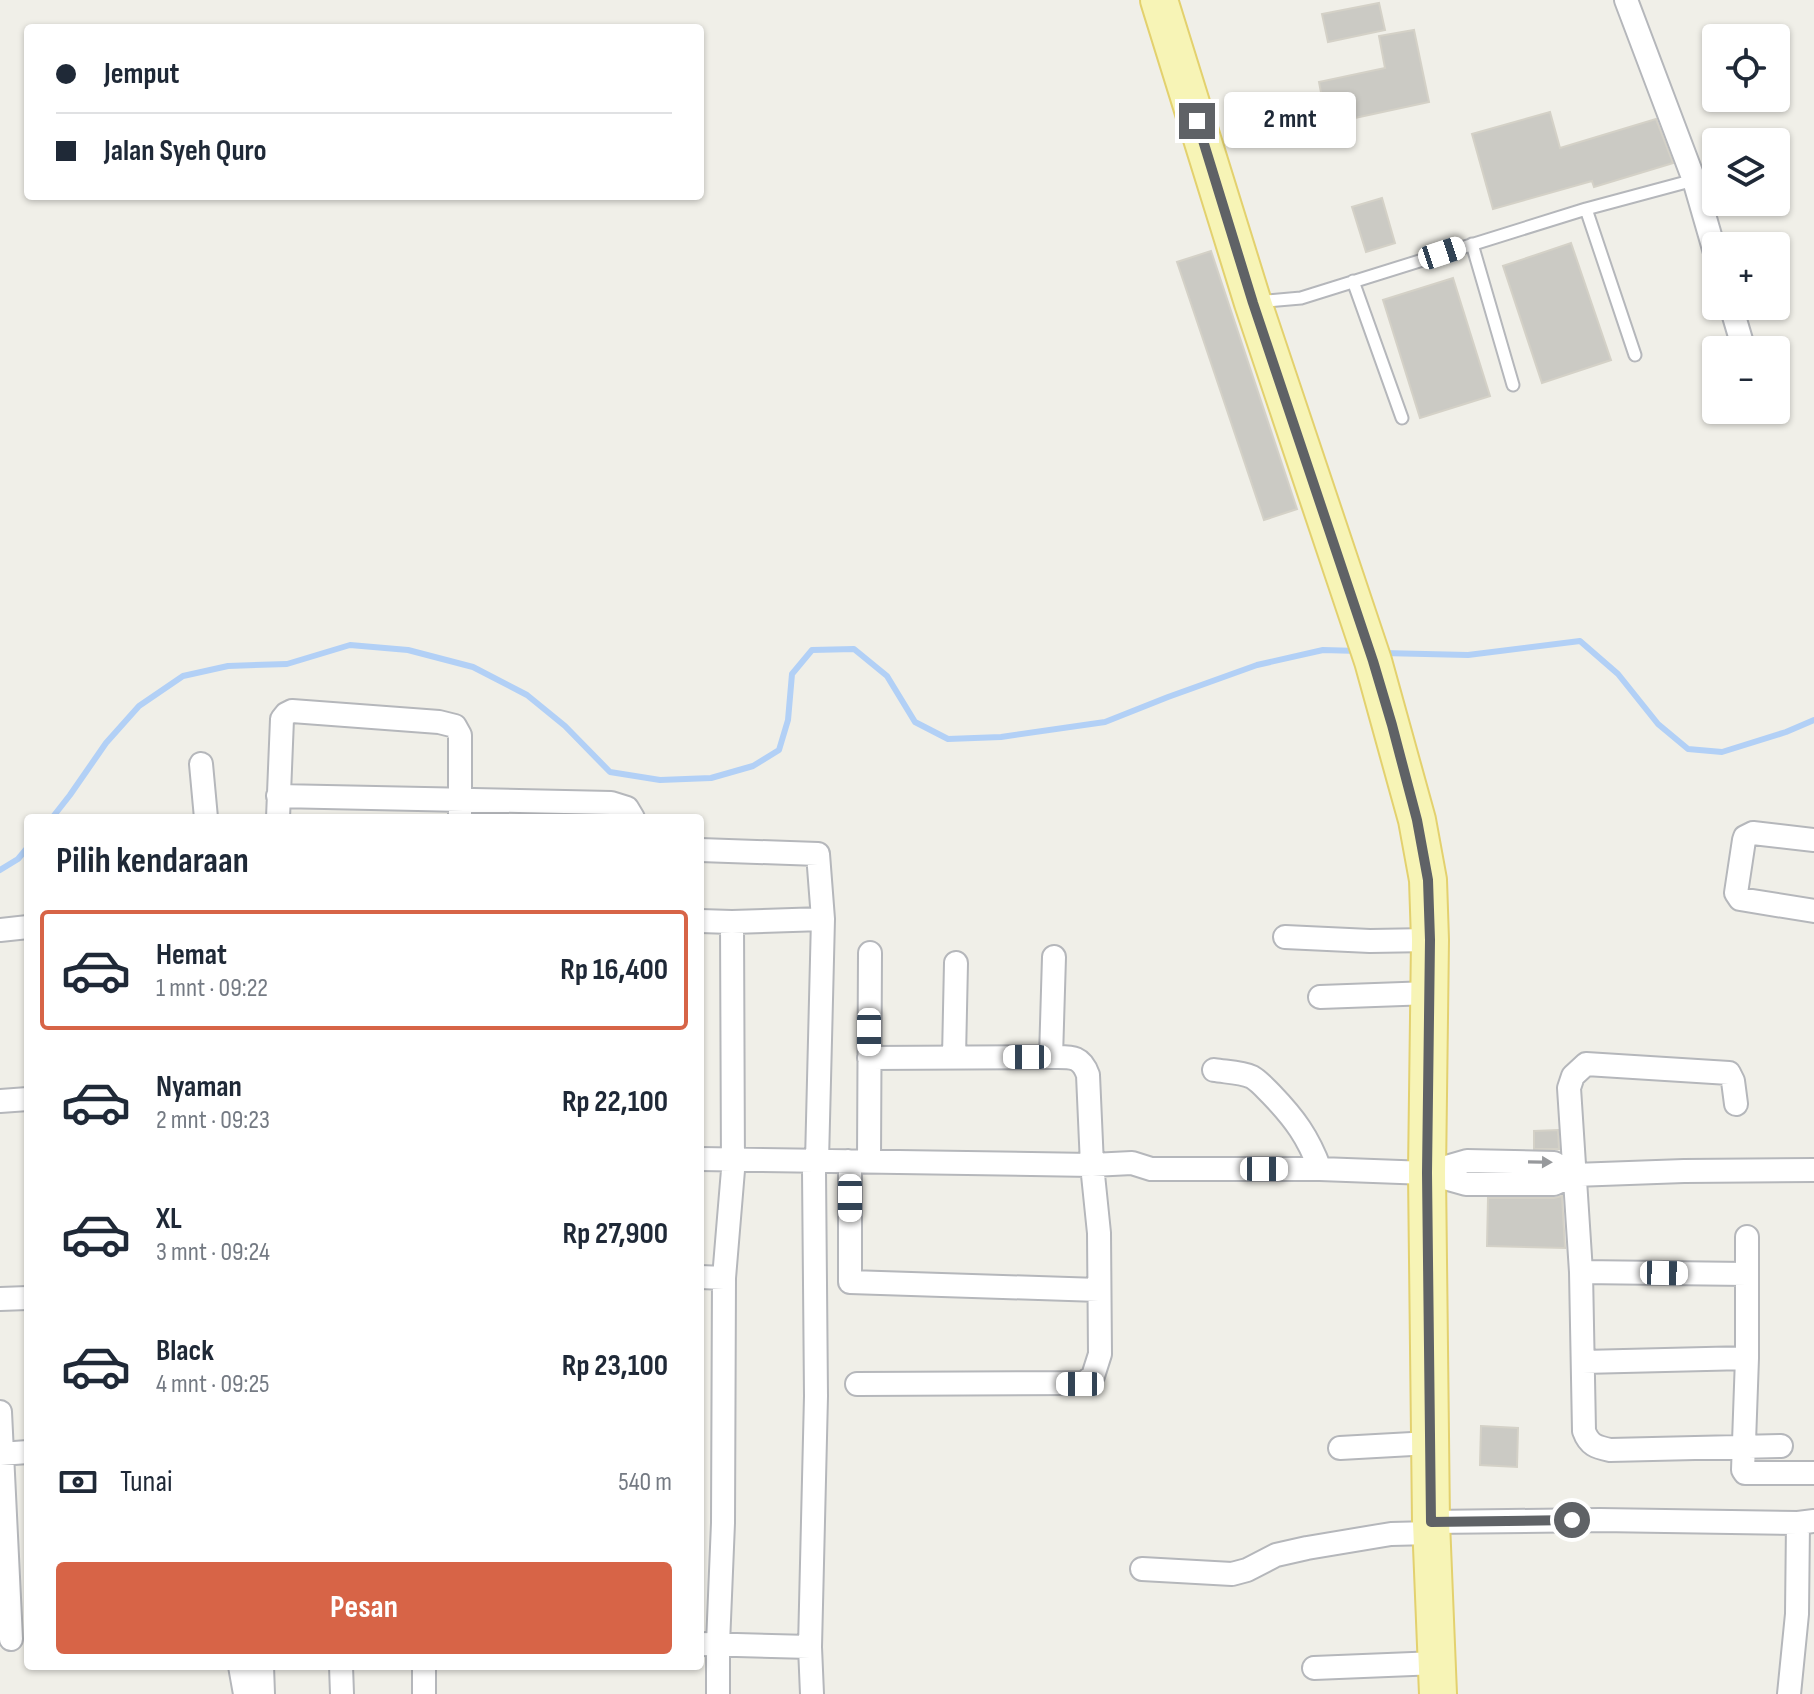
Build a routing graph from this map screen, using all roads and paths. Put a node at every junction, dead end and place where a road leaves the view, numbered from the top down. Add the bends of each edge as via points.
1 (1159, 0) edge
2 (1626, 0) edge
3 (1694, 180) junction
4 (1586, 209) junction
5 (1709, 232) edge
6 (1472, 244) junction
7 (1353, 281) junction
8 (1253, 303) junction
9 (1635, 355) dead end
10 (1513, 385) dead end
11 (1402, 418) dead end
12 (201, 764) dead end
13 (278, 807) edge
14 (460, 810) edge
15 (206, 814) edge
16 (631, 814) edge
17 (1814, 840) edge
18 (704, 850) edge
19 (1814, 911) edge
20 (823, 919) junction
21 (704, 921) edge
22 (732, 922) junction
23 (24, 927) edge
24 (0, 930) edge
25 (1285, 937) dead end
26 (1430, 940) junction
27 (870, 953) dead end
28 (1054, 957) dead end
29 (956, 963) dead end
30 (1430, 993) junction
31 (1320, 997) dead end
32 (954, 1057) junction
33 (1051, 1057) junction
34 (869, 1058) junction
35 (1214, 1070) dead end
36 (24, 1099) edge
37 (0, 1101) edge
38 (1736, 1104) dead end
39 (704, 1160) edge
40 (856, 1164) junction
41 (733, 1165) junction
42 (816, 1166) junction
43 (704, 1169) edge
44 (1320, 1169) junction
45 (1814, 1170) edge
46 (1093, 1171) junction
47 (1427, 1173) junction
48 (1574, 1175) junction
49 (1747, 1237) dead end
50 (1581, 1272) junction
51 (1747, 1274) junction
52 (704, 1277) edge
53 (724, 1278) junction
54 (1099, 1290) junction
55 (24, 1298) edge
56 (0, 1299) edge
57 (1747, 1358) junction
58 (1583, 1362) junction
59 (857, 1384) dead end
60 (0, 1412) edge
61 (1430, 1443) junction
62 (1781, 1446) dead end
63 (1745, 1447) junction
64 (1340, 1448) dead end
65 (24, 1452) edge
66 (1, 1454) edge
67 (1814, 1473) edge
68 (1806, 1522) edge
69 (1431, 1528) junction
70 (1142, 1569) dead end
71 (13, 1639) edge
72 (709, 1644) edge
73 (810, 1647) junction
74 (1314, 1668) dead end
75 (241, 1670) edge
76 (262, 1670) edge
77 (341, 1670) edge
78 (424, 1670) edge
79 (1437, 1679) edge
80 (245, 1694) edge
81 (263, 1694) edge
82 (342, 1694) edge
83 (424, 1694) edge
84 (718, 1694) edge
85 (812, 1694) edge
86 (1789, 1694) edge

1 - 8 main road
2 - 3 street
3 - 4 lane
3 - 5 street
4 - 6 lane
4 - 9 lane
6 - 7 lane
6 - 10 lane
7 - 8 lane via 1301,298
7 - 11 lane
8 - 26 main road via 1392,725 1428,880
12 - 15 street
13 - 14 street
13 - 14 street via 282,719 292,711 455,726 460,735
14 - 16 street via 611,803
17 - 19 street via 1748,834 1736,893 1740,899
18 - 20 street via 818,854
20 - 22 street
20 - 42 street
21 - 22 street
22 - 41 street
23 - 24 street
25 - 26 street
26 - 30 main road
27 - 34 street
28 - 33 street
29 - 32 street
30 - 31 street
30 - 47 main road
32 - 33 street
32 - 34 street
33 - 46 street via 1075,1058 1084,1064
34 - 40 street
35 - 44 street via 1255,1079 1310,1142
36 - 37 street
38 - 48 street via 1729,1073 1586,1064 1569,1088
39 - 41 street
40 - 42 street
40 - 46 street
40 - 54 street via 850,1282
41 - 42 street
41 - 43 street
41 - 53 street
42 - 73 street
44 - 46 street via 1151,1169 1132,1163
44 - 47 street
45 - 48 street
46 - 54 street
47 - 48 street via 1466,1184 1554,1184
47 - 61 main road
48 - 50 street
49 - 51 street
50 - 51 street
50 - 58 street
51 - 57 street
52 - 53 street
53 - 72 street via 723,1523
54 - 59 street via 1100,1354 1093,1376 1084,1383
55 - 56 street
57 - 58 street
57 - 63 street
58 - 63 street via 1584,1431 1598,1447
60 - 66 street
61 - 64 street
61 - 69 main road
62 - 63 street
63 - 67 street via 1745,1473
65 - 66 street
66 - 71 street
68 - 69 street via 1600,1520
68 - 86 street
69 - 70 street via 1276,1555 1232,1574
69 - 79 main road
72 - 73 street
72 - 84 street
73 - 85 street
74 - 79 street
75 - 80 street
76 - 81 street
77 - 82 street
78 - 83 street

